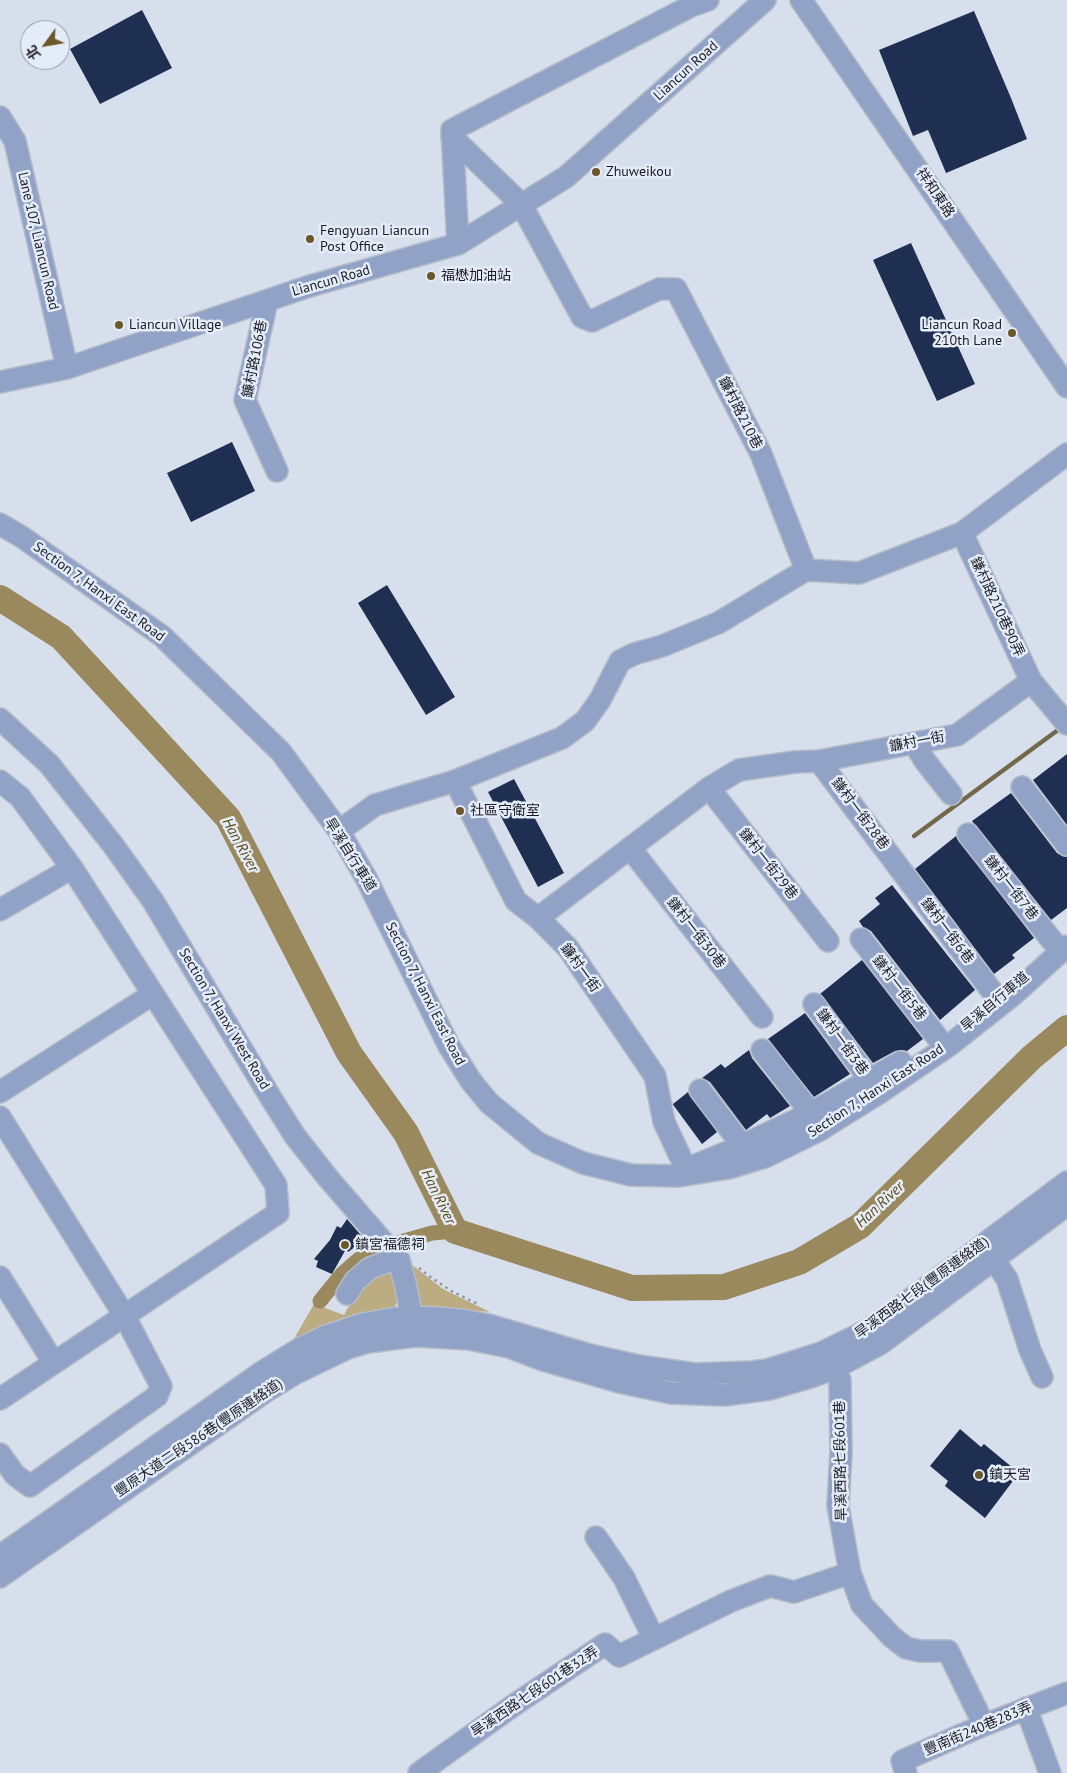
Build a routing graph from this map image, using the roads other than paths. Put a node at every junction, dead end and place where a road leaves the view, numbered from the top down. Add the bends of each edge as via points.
1 (765, 0) edge
2 (801, 0) edge
3 (697, 2) edge
4 (0, 117) edge
5 (452, 137) junction
6 (521, 204) junction
7 (458, 244) junction
8 (267, 301) junction
9 (67, 368) junction
10 (0, 382) edge
11 (1067, 387) edge
12 (1067, 454) edge
13 (277, 471) dead end
14 (0, 524) edge
15 (962, 533) junction
16 (806, 570) junction
17 (1031, 681) junction
18 (0, 719) edge
19 (1067, 724) edge
20 (914, 743) junction
21 (819, 761) junction
22 (0, 781) edge
23 (455, 781) junction
24 (1022, 787) dead end
25 (709, 788) junction
26 (950, 794) dead end
27 (339, 831) junction
28 (968, 834) dead end
29 (1067, 845) edge
30 (630, 848) junction
31 (72, 868) junction
32 (900, 868) joint
33 (0, 910) edge
34 (538, 918) junction
35 (861, 939) dead end
36 (1062, 939) edge
37 (828, 940) dead end
38 (152, 994) junction
39 (994, 994) junction
40 (814, 1004) dead end
41 (762, 1017) dead end
42 (937, 1037) junction
43 (762, 1050) dead end
44 (870, 1080) junction
45 (700, 1090) dead end
46 (0, 1092) edge
47 (811, 1113) junction
48 (0, 1117) edge
49 (742, 1146) junction
50 (1067, 1182) edge
51 (1067, 1205) edge
52 (392, 1250) junction
53 (994, 1260) junction
54 (0, 1277) edge
55 (347, 1294) dead end
56 (124, 1316) junction
57 (413, 1326) junction
58 (54, 1363) junction
59 (835, 1368) junction
60 (1042, 1377) dead end
61 (0, 1399) edge
62 (0, 1454) edge
63 (596, 1537) dead end
64 (0, 1556) edge
65 (850, 1573) junction
66 (0, 1577) edge
67 (654, 1638) junction
68 (1067, 1693) edge
69 (1026, 1708) junction
70 (984, 1725) junction
71 (419, 1773) edge
72 (906, 1773) edge
73 (1050, 1773) edge

1 - 6 street, Liancun Road via 566,177
2 - 11 street, 祥和東路
3 - 5 street via 452,130
4 - 9 street, Lane 107, Liancun Road via 15,141
5 - 6 street, 鐮村路210巷
5 - 7 street
6 - 7 street, Liancun Road
6 - 16 street, 鐮村路210巷 via 582,317 592,321 659,289 676,289 761,454
7 - 8 street, Liancun Road
8 - 9 street, Liancun Road
8 - 13 street, 鐮村路106巷 via 245,400
9 - 10 street, Liancun Road
12 - 15 street
14 - 27 street, Section 7, Hanxi East Road via 162,636 281,752
15 - 16 street via 859,573
15 - 17 street, 鎌村路210巷90弄
16 - 23 street via 718,623 620,661 585,721 562,738
17 - 19 street
17 - 20 street, 鐮村一街 via 957,735
18 - 52 street, Section 7, Hanxi West Road via 49,764 113,845 153,901 295,1136
20 - 21 street, 鐮村一街
20 - 26 street
21 - 25 street, 鐮村一街 via 739,770
21 - 32 street, 鎌村一街28巷
22 - 31 street via 20,797
23 - 27 street via 375,805
23 - 34 street via 516,901
24 - 29 street
25 - 30 street, 鐮村一街
25 - 37 street, 鎌村一街29巷
27 - 36 street, Section 7, Hanxi East Road via 366,878 449,1046 489,1103 538,1143 583,1163 631,1175 679,1176 729,1168 765,1157 818,1131 951,1044 1014,994
28 - 36 street, 鎌村一街7巷
30 - 34 street, 鐮村一街
30 - 41 street, 鎌村一街30巷
31 - 33 street
31 - 38 street
32 - 39 street, 鎌村一街6巷
34 - 49 street, 鐮村一街 via 568,948 655,1076 664,1122 686,1169
35 - 42 street, 鎌村一街5巷
36 - 39 street, 鐮村一街
38 - 46 street
38 - 56 street via 276,1185 278,1212
39 - 42 street, 鐮村一街
40 - 44 street, 鎌村一街3巷
42 - 44 street, 鐮村一街
43 - 47 street
44 - 47 street, 鐮村一街
45 - 49 street
47 - 49 street, 鐮村一街
48 - 56 street
50 - 57 street, 旱溪西路七段(豐原連絡道) via 864,1332 821,1354 767,1370 695,1374 590,1355 489,1325 461,1320
51 - 53 street, 旱溪西路七段(豐原連絡道)
52 - 55 street via 388,1261 370,1268 355,1281
52 - 57 street, Section 7, Hanxi West Road
53 - 59 street, 旱溪西路七段(豐原連絡道) via 880,1344
53 - 60 street via 1007,1279
54 - 58 street
56 - 58 street
56 - 62 street via 162,1386 157,1396 30,1486 15,1475
57 - 59 street, 旱溪西路七段(豐原連絡道) via 442,1336 509,1347 619,1382 671,1394 708,1396 751,1392 793,1383
57 - 64 street, 豐原大道二段586巷(豐原連絡道) via 363,1324 301,1348
57 - 66 street, 豐原大道二段586巷(豐原連絡道) via 392,1338 358,1345 296,1373
58 - 61 street
59 - 65 street, 旱溪西路七段601巷 via 840,1380 838,1506
63 - 67 street via 624,1578
65 - 67 street, 旱溪西路七段601巷32弄 via 794,1592 770,1586
65 - 70 street, 旱溪西路七段601巷 via 862,1605 892,1637 906,1648 948,1651
67 - 71 street, 旱溪西路七段601巷32弄 via 619,1656 605,1644
68 - 69 street, 豐南街240巷283弄
69 - 70 street, 豐南街240巷283弄
69 - 73 street
70 - 72 street, 豐南街240巷283弄 via 902,1761

